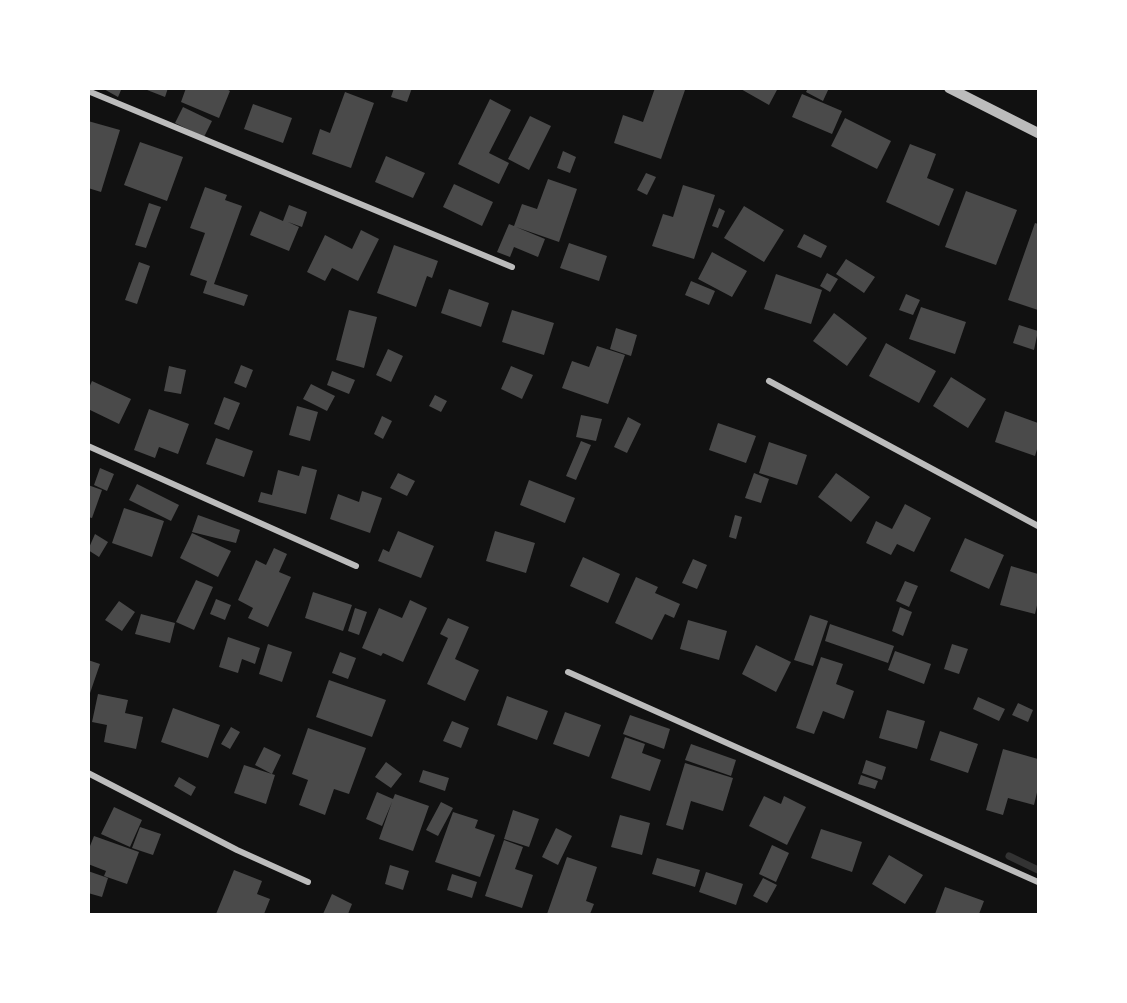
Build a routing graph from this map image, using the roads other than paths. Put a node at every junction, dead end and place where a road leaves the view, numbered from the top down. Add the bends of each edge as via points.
1 (949, 88) edge
2 (88, 91) edge
3 (1038, 133) edge
4 (512, 267) dead end
5 (769, 381) dead end
6 (88, 446) edge
7 (1038, 526) edge
8 (356, 566) dead end
9 (568, 672) dead end
10 (88, 773) edge
11 (308, 882) dead end
12 (1038, 882) edge

1 - 3 street
2 - 4 street
5 - 7 street
6 - 8 street
9 - 12 street
10 - 11 street

